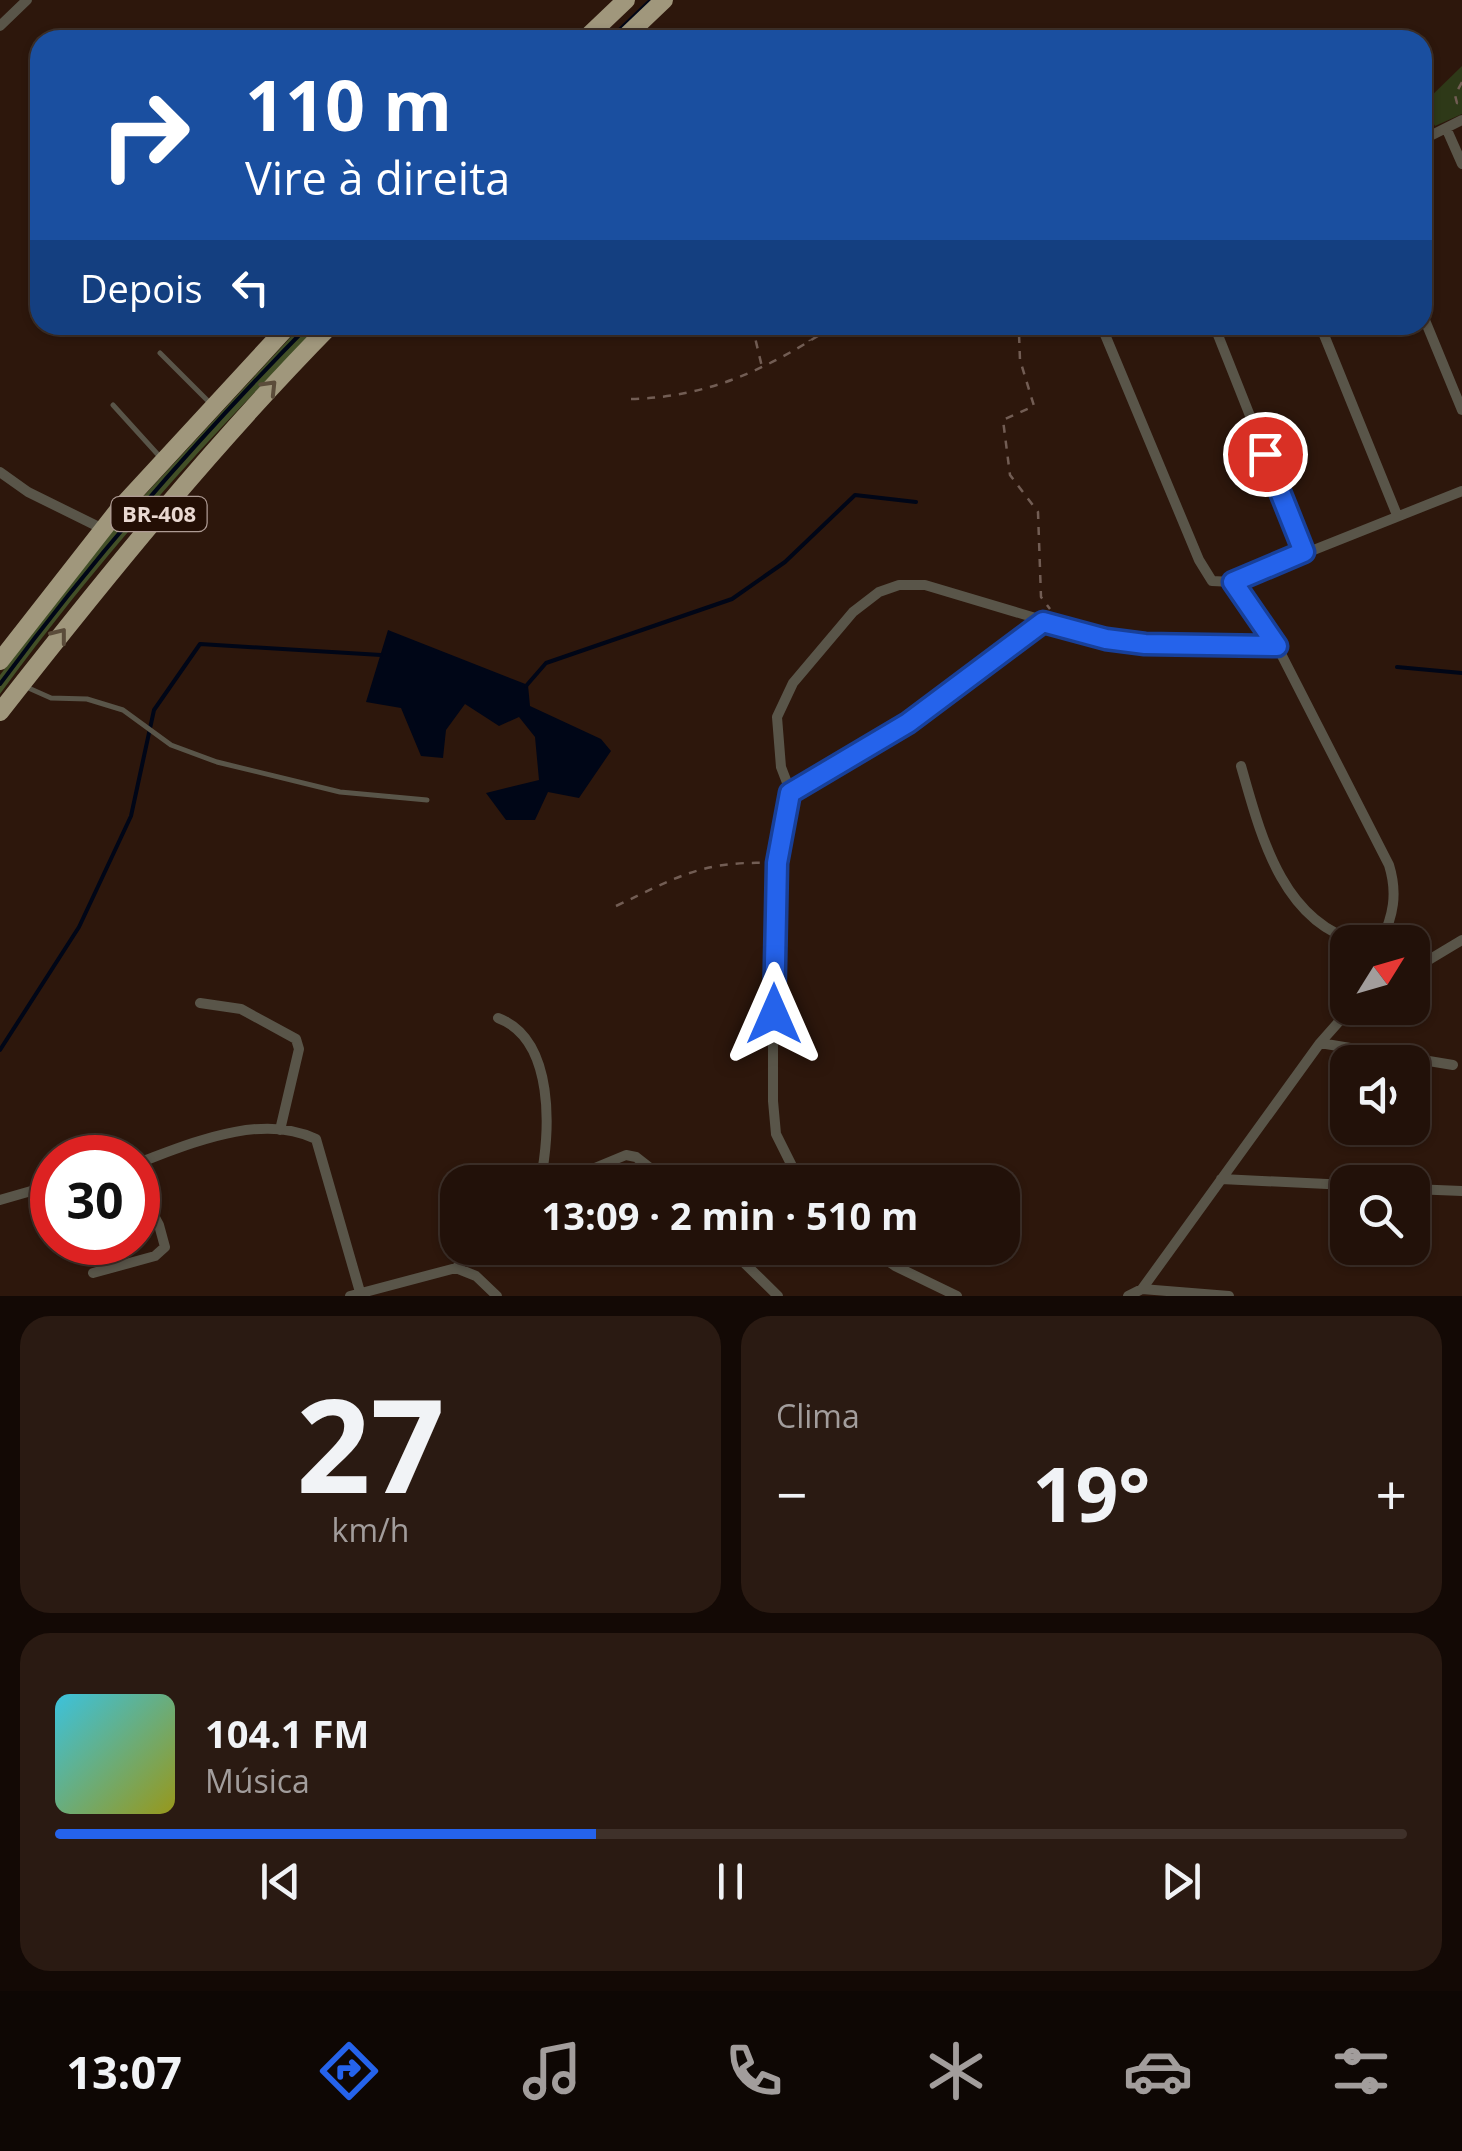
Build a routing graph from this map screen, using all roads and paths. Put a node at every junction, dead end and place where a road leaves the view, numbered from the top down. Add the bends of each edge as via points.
1 (27, 0) edge
2 (623, 0) edge
3 (664, 0) edge
4 (0, 26) edge
5 (593, 30) edge
6 (632, 30) edge
7 (1462, 82) edge
8 (1462, 104) edge
9 (1462, 120) edge
10 (1447, 130) junction
11 (1432, 136) edge
12 (1462, 164) edge
13 (279, 335) edge
14 (320, 335) edge
15 (754, 335) edge
16 (807, 335) edge
17 (819, 335) edge
18 (1019, 335) edge
19 (1106, 335) edge
20 (1218, 335) edge
21 (1324, 335) edge
22 (1431, 335) edge
23 (810, 341) junction
24 (160, 353) dead end
25 (762, 368) junction
26 (630, 399) dead end
27 (112, 405) dead end
28 (212, 405) junction
29 (1462, 410) edge
30 (163, 460) junction
31 (0, 472) edge
32 (1462, 490) edge
33 (1397, 515) junction
34 (103, 528) junction
35 (1304, 552) junction
36 (1227, 583) junction
37 (1043, 622) junction
38 (1061, 625) junction
39 (20, 635) junction
40 (1277, 646) junction
41 (0, 652) edge
42 (0, 661) edge
43 (21, 685) junction
44 (0, 712) edge
45 (1240, 766) dead end
46 (790, 793) junction
47 (427, 800) dead end
48 (777, 863) junction
49 (616, 906) dead end
50 (1387, 925) edge
51 (1330, 928) edge
52 (1462, 940) edge
53 (1430, 959) edge
54 (200, 1003) dead end
55 (498, 1018) dead end
56 (1335, 1025) edge
57 (1320, 1043) junction
58 (1452, 1065) dead end
59 (280, 1130) junction
60 (160, 1156) edge
61 (544, 1165) edge
62 (597, 1165) edge
63 (646, 1165) edge
64 (792, 1165) edge
65 (1221, 1179) junction
66 (1330, 1184) edge
67 (1430, 1190) edge
68 (30, 1191) edge
69 (1462, 1192) edge
70 (0, 1200) edge
71 (160, 1229) edge
72 (160, 1252) edge
73 (122, 1265) edge
74 (459, 1265) edge
75 (746, 1265) edge
76 (900, 1265) edge
77 (456, 1268) junction
78 (93, 1273) dead end
79 (355, 1294) edge
80 (1134, 1294) edge
81 (497, 1296) edge
82 (778, 1296) edge
83 (957, 1296) edge
84 (1229, 1296) edge

1 - 4 street
2 - 5 highway
3 - 6 highway
7 - 8 path via 1455,95
9 - 10 street
10 - 11 street
10 - 12 street
13 - 28 highway, BR-408
43 -> 14 highway, BR-408 via 239,419
15 - 25 path
16 - 23 path
17 - 23 path
18 - 38 path via 1034,406 1004,420 1010,475 1038,512 1041,597
19 - 36 street via 1198,560 1206,575
20 - 35 street
21 - 33 street
22 - 29 street
23 - 25 path
24 - 28 lane
25 - 26 path via 676,398
27 - 30 lane
28 - 30 highway, BR-408
30 - 34 highway, BR-408
31 - 34 street
32 - 33 street
33 - 35 street
34 - 39 highway, BR-408
35 - 36 street
36 - 40 street
37 - 38 street
37 - 46 street via 908,723
37 - 46 street via 924,585 879,592 792,683 777,729
38 - 40 street via 1145,644
39 - 41 highway
39 - 42 highway, BR-408
40 - 50 street via 1389,865 1395,884
43 - 44 highway, BR-408
43 - 47 lane via 51,698 123,710 172,746 217,762 340,792
45 - 51 street via 1275,869
46 - 48 street
48 - 49 path via 699,868
48 - 64 street via 773,1101 776,1134
52 - 53 street
54 - 59 street via 241,1009 296,1039
55 - 61 street via 524,1033 535,1057 544,1098
56 - 57 street
57 - 58 street
57 - 65 street
59 - 60 street via 206,1139
59 - 79 street via 308,1135 322,1150
62 - 63 street via 626,1154
65 - 66 street
65 - 80 street
67 - 69 street
68 - 70 street
71 - 72 street
73 - 78 street
74 - 77 street
75 - 82 street
76 - 83 street
77 - 79 street
77 - 81 street
80 - 84 street

